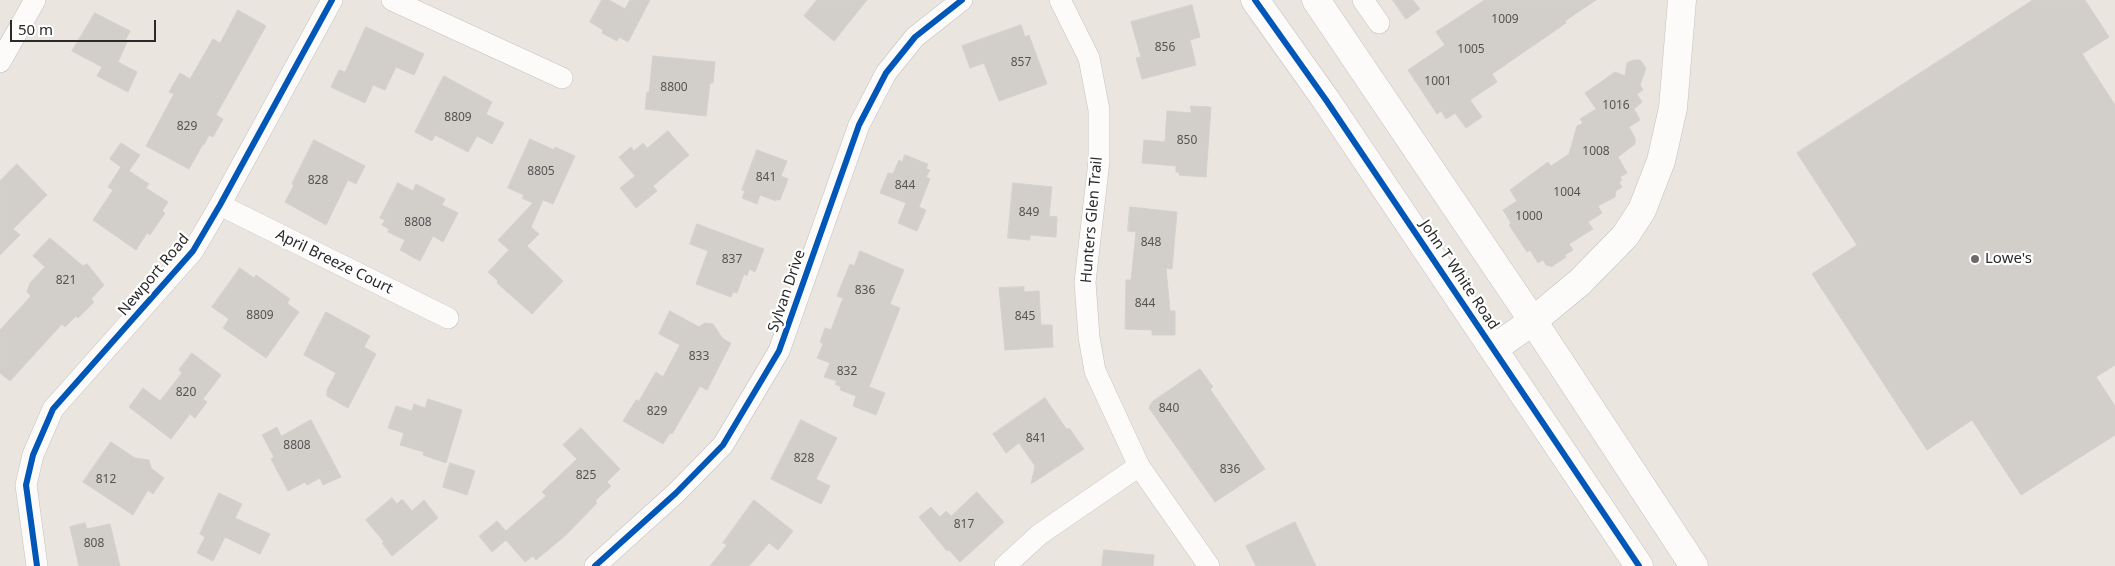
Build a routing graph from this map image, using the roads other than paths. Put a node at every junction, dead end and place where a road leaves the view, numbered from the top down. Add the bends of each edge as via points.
1 (35, 0) edge
2 (332, 0) edge
3 (392, 0) edge
4 (962, 0) edge
5 (1060, 0) edge
6 (1255, 0) edge
7 (1316, 0) edge
8 (1363, 0) edge
9 (1682, 0) edge
10 (1379, 23) dead end
11 (0, 62) edge
12 (562, 78) dead end
13 (220, 205) junction
14 (448, 318) dead end
15 (1534, 321) junction
16 (1494, 349) junction
17 (1139, 466) junction
18 (37, 566) edge
19 (594, 566) edge
20 (1005, 566) edge
21 (1209, 566) edge
22 (1639, 566) edge
23 (1694, 566) edge

1 - 11 street
2 - 13 street, Newport Road
3 - 12 street
4 - 19 street, Sylvan Drive via 915,37 886,73 859,124 779,351 723,445 676,493
5 - 17 street, Hunters Glen Trail via 1089,58 1099,110 1099,161 1085,282 1089,338 1095,371
6 - 16 street, John T White Road
7 - 15 street
8 - 10 street
9 - 15 street via 1673,108 1661,161 1642,210 1625,236 1580,282
13 - 14 street, April Breeze Court
13 - 18 street, Newport Road via 193,251 53,409 33,455 26,485
15 - 16 street
15 - 23 street
16 - 22 street, John T White Road
17 - 20 street via 1040,534
17 - 21 street, Hunters Glen Trail

